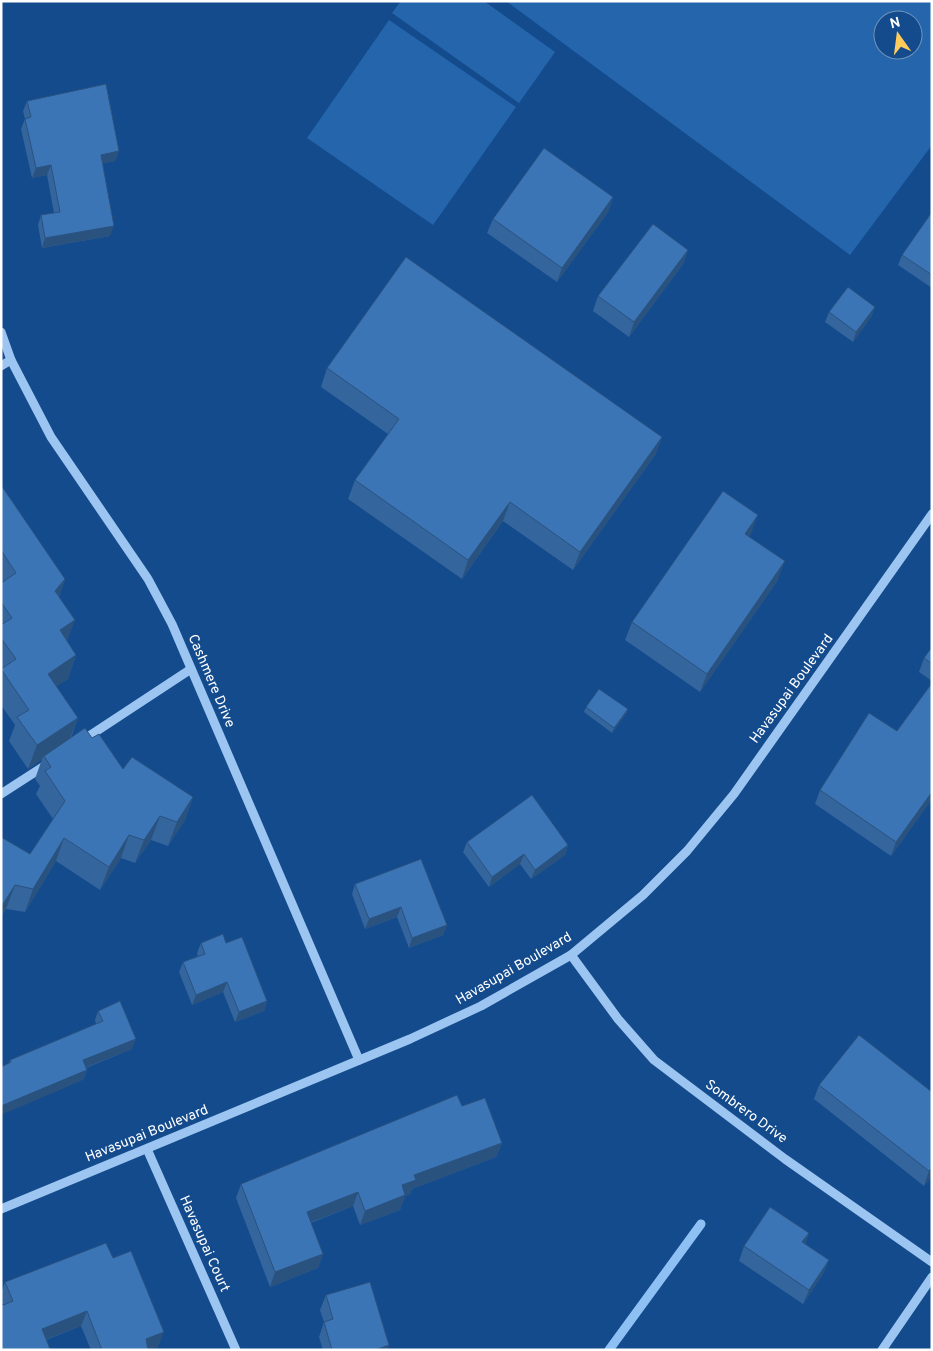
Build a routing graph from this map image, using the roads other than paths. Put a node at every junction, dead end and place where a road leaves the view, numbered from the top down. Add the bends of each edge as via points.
1 (1, 332) edge
2 (11, 360) junction
3 (1, 366) edge
4 (932, 514) edge
5 (191, 669) junction
6 (76, 745) edge
7 (59, 756) edge
8 (1, 794) edge
9 (571, 955) junction
10 (359, 1060) junction
11 (147, 1149) junction
12 (1, 1209) edge
13 (932, 1262) edge
14 (932, 1277) edge
15 (236, 1350) edge
16 (882, 1350) edge

1 - 2 street, Cashmere Drive
2 - 3 street
2 - 5 street, Cashmere Drive via 51,437 148,579
4 - 9 street, Havasupai Boulevard via 734,794 687,851 656,882
5 - 6 street
5 - 10 street, Cashmere Drive
7 - 8 street
9 - 10 street, Havasupai Boulevard via 481,1006
9 - 13 street, Sombrero Drive via 618,1019 654,1060 785,1159
10 - 11 street, Havasupai Boulevard
11 - 12 street, Havasupai Boulevard
11 - 15 street, Havasupai Court
14 - 16 street

